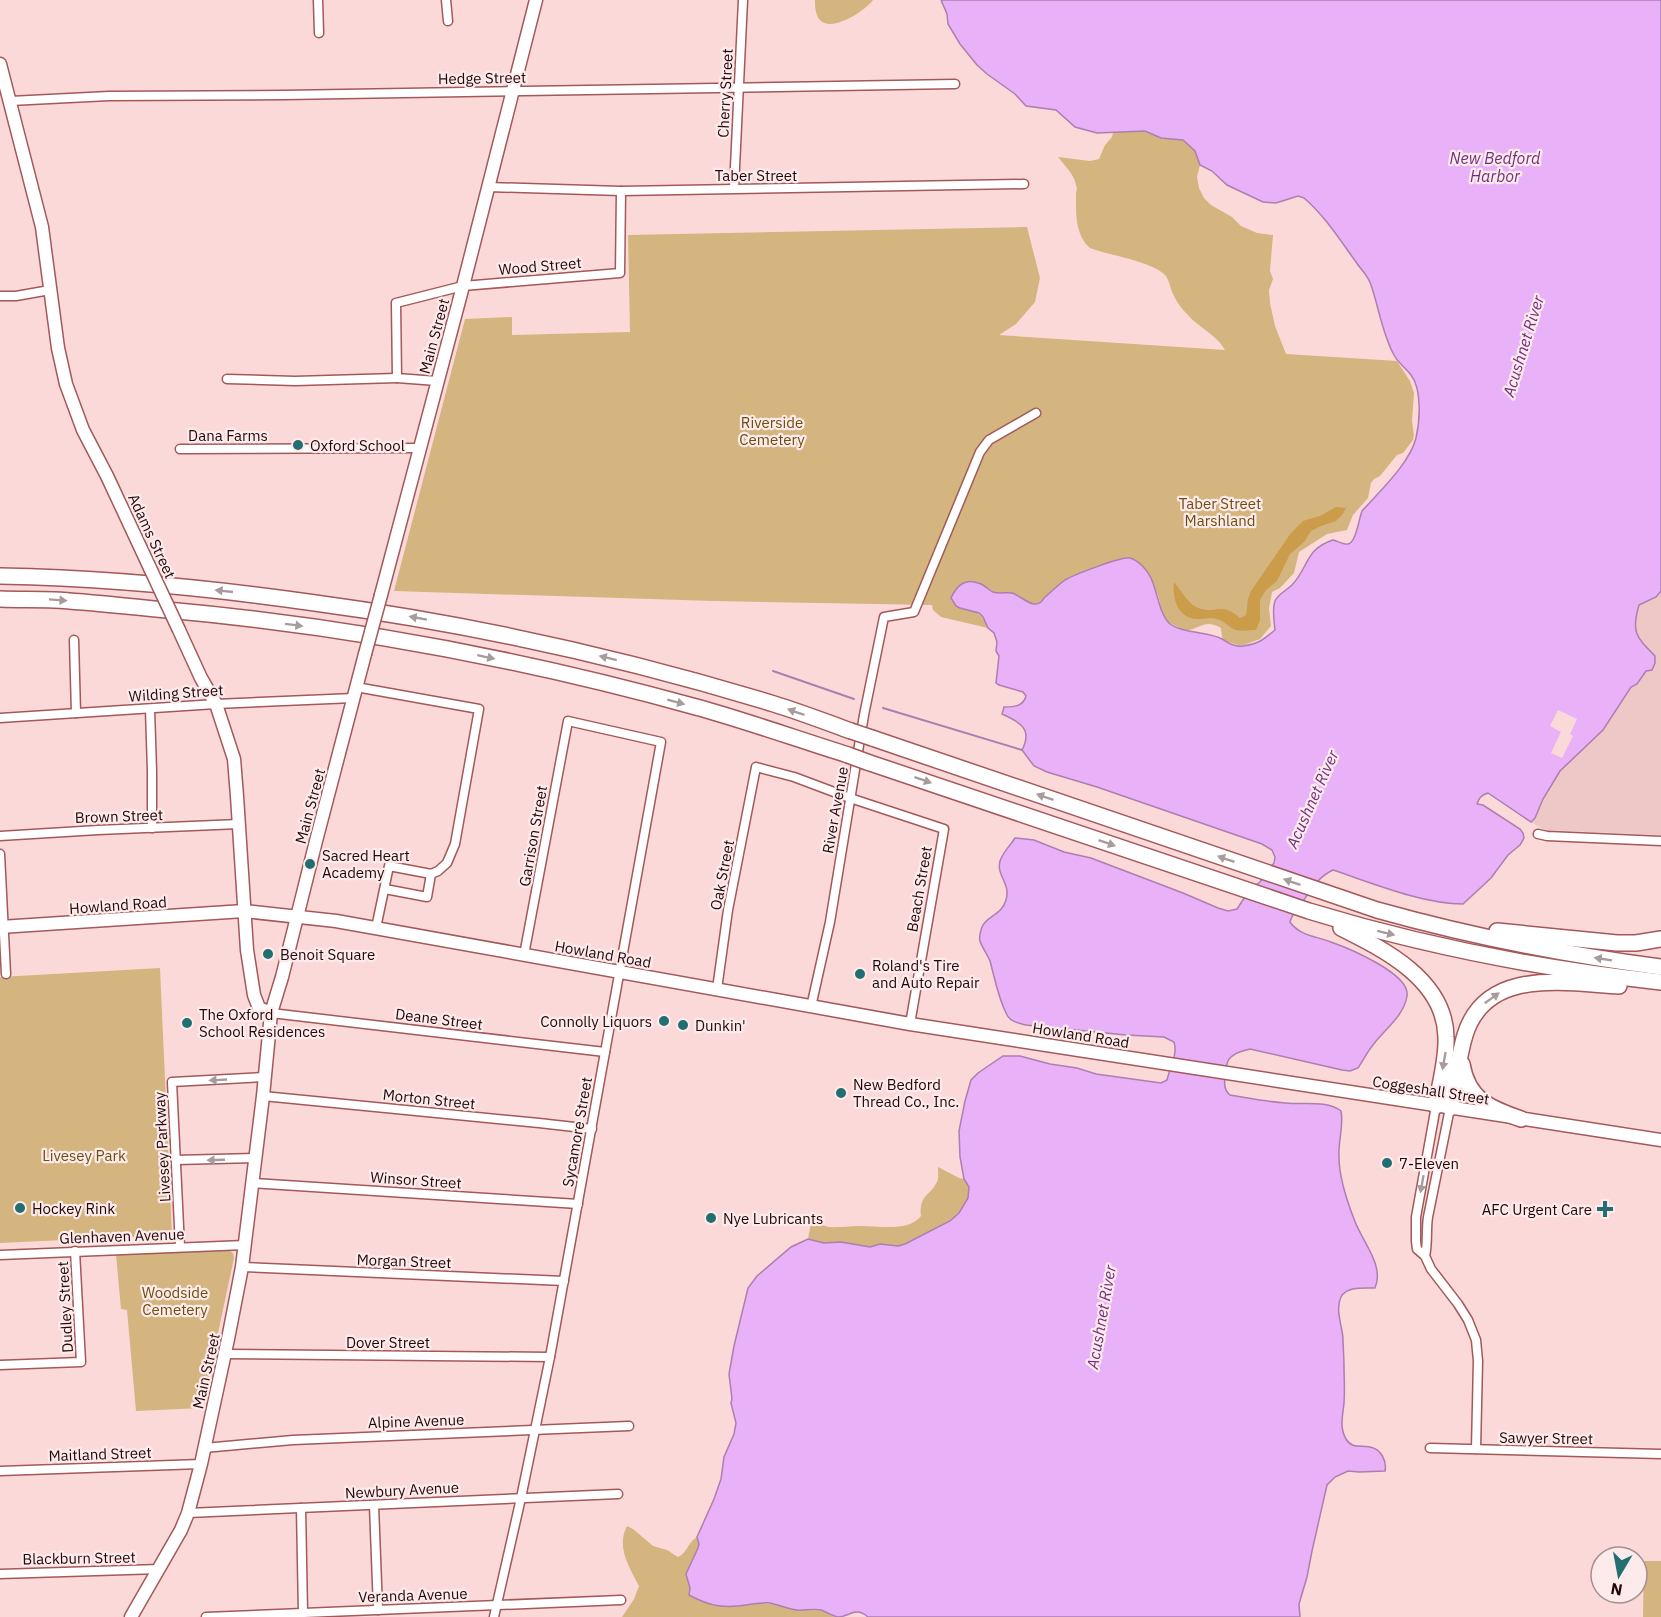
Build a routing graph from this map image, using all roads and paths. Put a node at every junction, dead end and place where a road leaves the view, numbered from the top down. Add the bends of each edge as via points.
1 (318, 0) edge
2 (446, 0) edge
3 (536, 0) edge
4 (743, 0) edge
5 (448, 21) dead end
6 (319, 33) dead end
7 (0, 64) edge
8 (955, 84) dead end
9 (739, 87) junction
10 (512, 91) junction
11 (10, 101) junction
12 (1024, 184) dead end
13 (488, 187) junction
14 (734, 188) junction
15 (621, 190) junction
16 (463, 286) junction
17 (50, 290) junction
18 (0, 296) edge
19 (397, 378) junction
20 (227, 379) dead end
21 (437, 381) junction
22 (1036, 413) dead end
23 (420, 448) junction
24 (180, 449) dead end
25 (0, 576) edge
26 (0, 599) edge
27 (74, 640) dead end
28 (355, 692) junction
29 (216, 704) junction
30 (150, 709) junction
31 (76, 713) junction
32 (0, 718) edge
33 (568, 721) joint
34 (850, 798) junction
35 (239, 824) junction
36 (152, 828) junction
37 (1538, 834) dead end
38 (0, 836) edge
39 (1661, 841) edge
40 (0, 854) edge
41 (431, 874) junction
42 (385, 889) junction
43 (244, 911) junction
44 (1309, 912) junction
45 (1392, 914) junction
46 (297, 917) junction
47 (1, 927) edge
48 (376, 928) junction
49 (1661, 939) edge
50 (524, 955) junction
51 (1661, 967) edge
52 (619, 972) junction
53 (6, 974) dead end
54 (1661, 982) edge
55 (1661, 988) edge
56 (717, 990) junction
57 (811, 1007) junction
58 (271, 1013) junction
59 (910, 1024) junction
60 (1462, 1046) junction
61 (605, 1052) junction
62 (1197, 1069) joint
63 (264, 1077) junction
64 (263, 1096) junction
65 (1443, 1107) junction
66 (1521, 1119) junction
67 (592, 1129) junction
68 (1661, 1140) edge
69 (255, 1158) junction
70 (176, 1160) junction
71 (252, 1183) junction
72 (578, 1204) junction
73 (245, 1245) junction
74 (180, 1247) junction
75 (75, 1251) junction
76 (0, 1255) edge
77 (1425, 1256) junction
78 (242, 1267) junction
79 (564, 1281) junction
80 (225, 1354) junction
81 (550, 1357) junction
82 (0, 1365) edge
83 (629, 1426) dead end
84 (536, 1430) junction
85 (204, 1448) junction
86 (1430, 1448) dead end
87 (1476, 1449) junction
88 (1661, 1454) edge
89 (201, 1464) junction
90 (0, 1471) edge
91 (618, 1494) dead end
92 (521, 1498) junction
93 (374, 1505) junction
94 (301, 1508) junction
95 (188, 1513) junction
96 (160, 1569) junction
97 (0, 1574) edge
98 (621, 1600) dead end
99 (497, 1605) junction
100 (378, 1610) junction
101 (303, 1613) junction
102 (131, 1617) edge
103 (206, 1617) edge
104 (494, 1617) edge

1 - 6 street
2 - 5 street
3 - 10 main road, Main Street
4 - 9 street, Cherry Street
7 - 11 main road, Adams Street
8 - 9 street, Hedge Street
9 - 10 street, Hedge Street
9 - 14 street, Cherry Street
10 - 11 street, Hedge Street via 109,96
10 - 13 main road, Main Street
11 - 17 main road, Adams Street via 40,220
12 - 14 street, Taber Street
13 - 15 street, Taber Street
13 - 16 main road, Main Street
14 - 15 street, Taber Street
15 - 16 street, Wood Street via 620,273
16 - 19 street, Wood Street via 396,303
16 - 21 main road, Main Street
17 - 18 street
17 - 29 main road, Adams Street, bridge via 60,360 83,430
19 - 20 street
19 - 21 street
21 - 23 main road, Main Street
22 - 34 street, River Avenue via 989,440 980,452 914,612 884,617
23 - 24 street, Dana Farms
23 - 28 main road, Main Street, bridge
45 -> 25 highway, bridge via 777,705 570,649 459,626 216,590
26 -> 44 highway, bridge via 224,615 332,630 538,668 639,692 848,755
27 - 31 street
28 - 29 street, Wilding Street
28 - 41 street, Wilding Street via 479,709 455,844 447,863
28 - 46 main road, Main Street
29 - 30 street, Wilding Street
29 - 35 main road, Adams Street via 234,759
30 - 31 street, Wilding Street
30 - 36 street
31 - 32 street, Wilding Street
33 - 50 street, Garrison Street
33 - 52 street, Sycamore Street via 661,742
34 - 56 street, Oak Street via 756,767
34 - 57 street, River Avenue via 830,922
34 - 59 street, Beach Street via 944,829
35 - 36 street, Brown Street
35 - 43 main road, Adams Street
36 - 38 street, Brown Street
37 - 39 street
40 - 47 street
41 - 42 street via 389,866
41 - 42 street via 427,897
42 - 48 street
43 - 46 main road, Howland Road
43 - 47 main road, Howland Road
43 - 58 main road, Adams Street via 255,995 259,1008
44 -> 54 highway via 1496,958
44 -> 65 highway via 1395,958 1433,996 1443,1017 1446,1039
45 - 49 highway via 1610,943
51 -> 45 highway via 1528,946
46 - 48 main road, Howland Road
46 - 58 main road, Main Street
47 - 53 street
48 - 50 main road, Howland Road
50 - 52 main road, Howland Road
52 - 56 main road, Howland Road
52 - 61 street, Sycamore Street
60 -> 55 highway via 1469,1024 1481,1007 1496,994 1514,987 1543,982
56 - 57 main road, Howland Road
57 - 59 main road, Howland Road
58 - 61 street, Deane Street
58 - 63 main road, Main Street
59 - 62 main road, Howland Road
60 - 65 highway via 1457,1081
60 - 66 highway via 1463,1069 1473,1094
61 - 67 street, Sycamore Street
62 - 65 main road, Coggeshall Street
63 - 64 main road, Main Street
63 -> 70 street, Livesey Parkway via 172,1082
64 - 67 street, Morton Street
64 - 69 main road, Main Street
65 - 66 main road, Coggeshall Street
65 - 77 street
65 -> 77 street via 1415,1225 1417,1249
66 - 68 main road, Coggeshall Street
67 - 72 street, Sycamore Street
69 -> 70 street
69 - 71 main road, Main Street
70 - 74 street, Livesey Parkway
71 - 72 street, Winsor Street
71 - 73 main road, Main Street
72 - 79 street, Sycamore Street
73 - 74 street, Glenhaven Avenue
73 - 78 main road, Main Street
74 - 75 street, Glenhaven Avenue
75 - 76 street, Glenhaven Avenue
75 - 82 street, Dudley Street via 81,1362
77 - 87 street via 1468,1320 1476,1340
78 - 79 street, Morgan Street
78 - 80 main road, Main Street
79 - 81 street, Sycamore Street
80 - 81 street, Dover Street
80 - 85 main road, Main Street
81 - 84 street, Sycamore Street
83 - 84 street, Alpine Avenue
84 - 85 street, Alpine Avenue
84 - 92 street, Sycamore Street
85 - 89 main road, Main Street
86 - 87 street, Sawyer Street
87 - 88 street, Sawyer Street
89 - 90 street, Maitland Street
89 - 95 main road, Main Street
91 - 92 street, Newbury Avenue
92 - 93 street, Newbury Avenue
92 - 99 street, Sycamore Street
93 - 94 street, Newbury Avenue
93 - 100 street
94 - 95 street, Newbury Avenue
94 - 101 street
95 - 96 main road, Main Street
96 - 97 street, Blackburn Street
96 - 102 main road, Main Street
98 - 99 street, Veranda Avenue
99 - 100 street, Veranda Avenue
99 - 104 street, Sycamore Street
100 - 101 street, Veranda Avenue
101 - 103 street, Veranda Avenue

